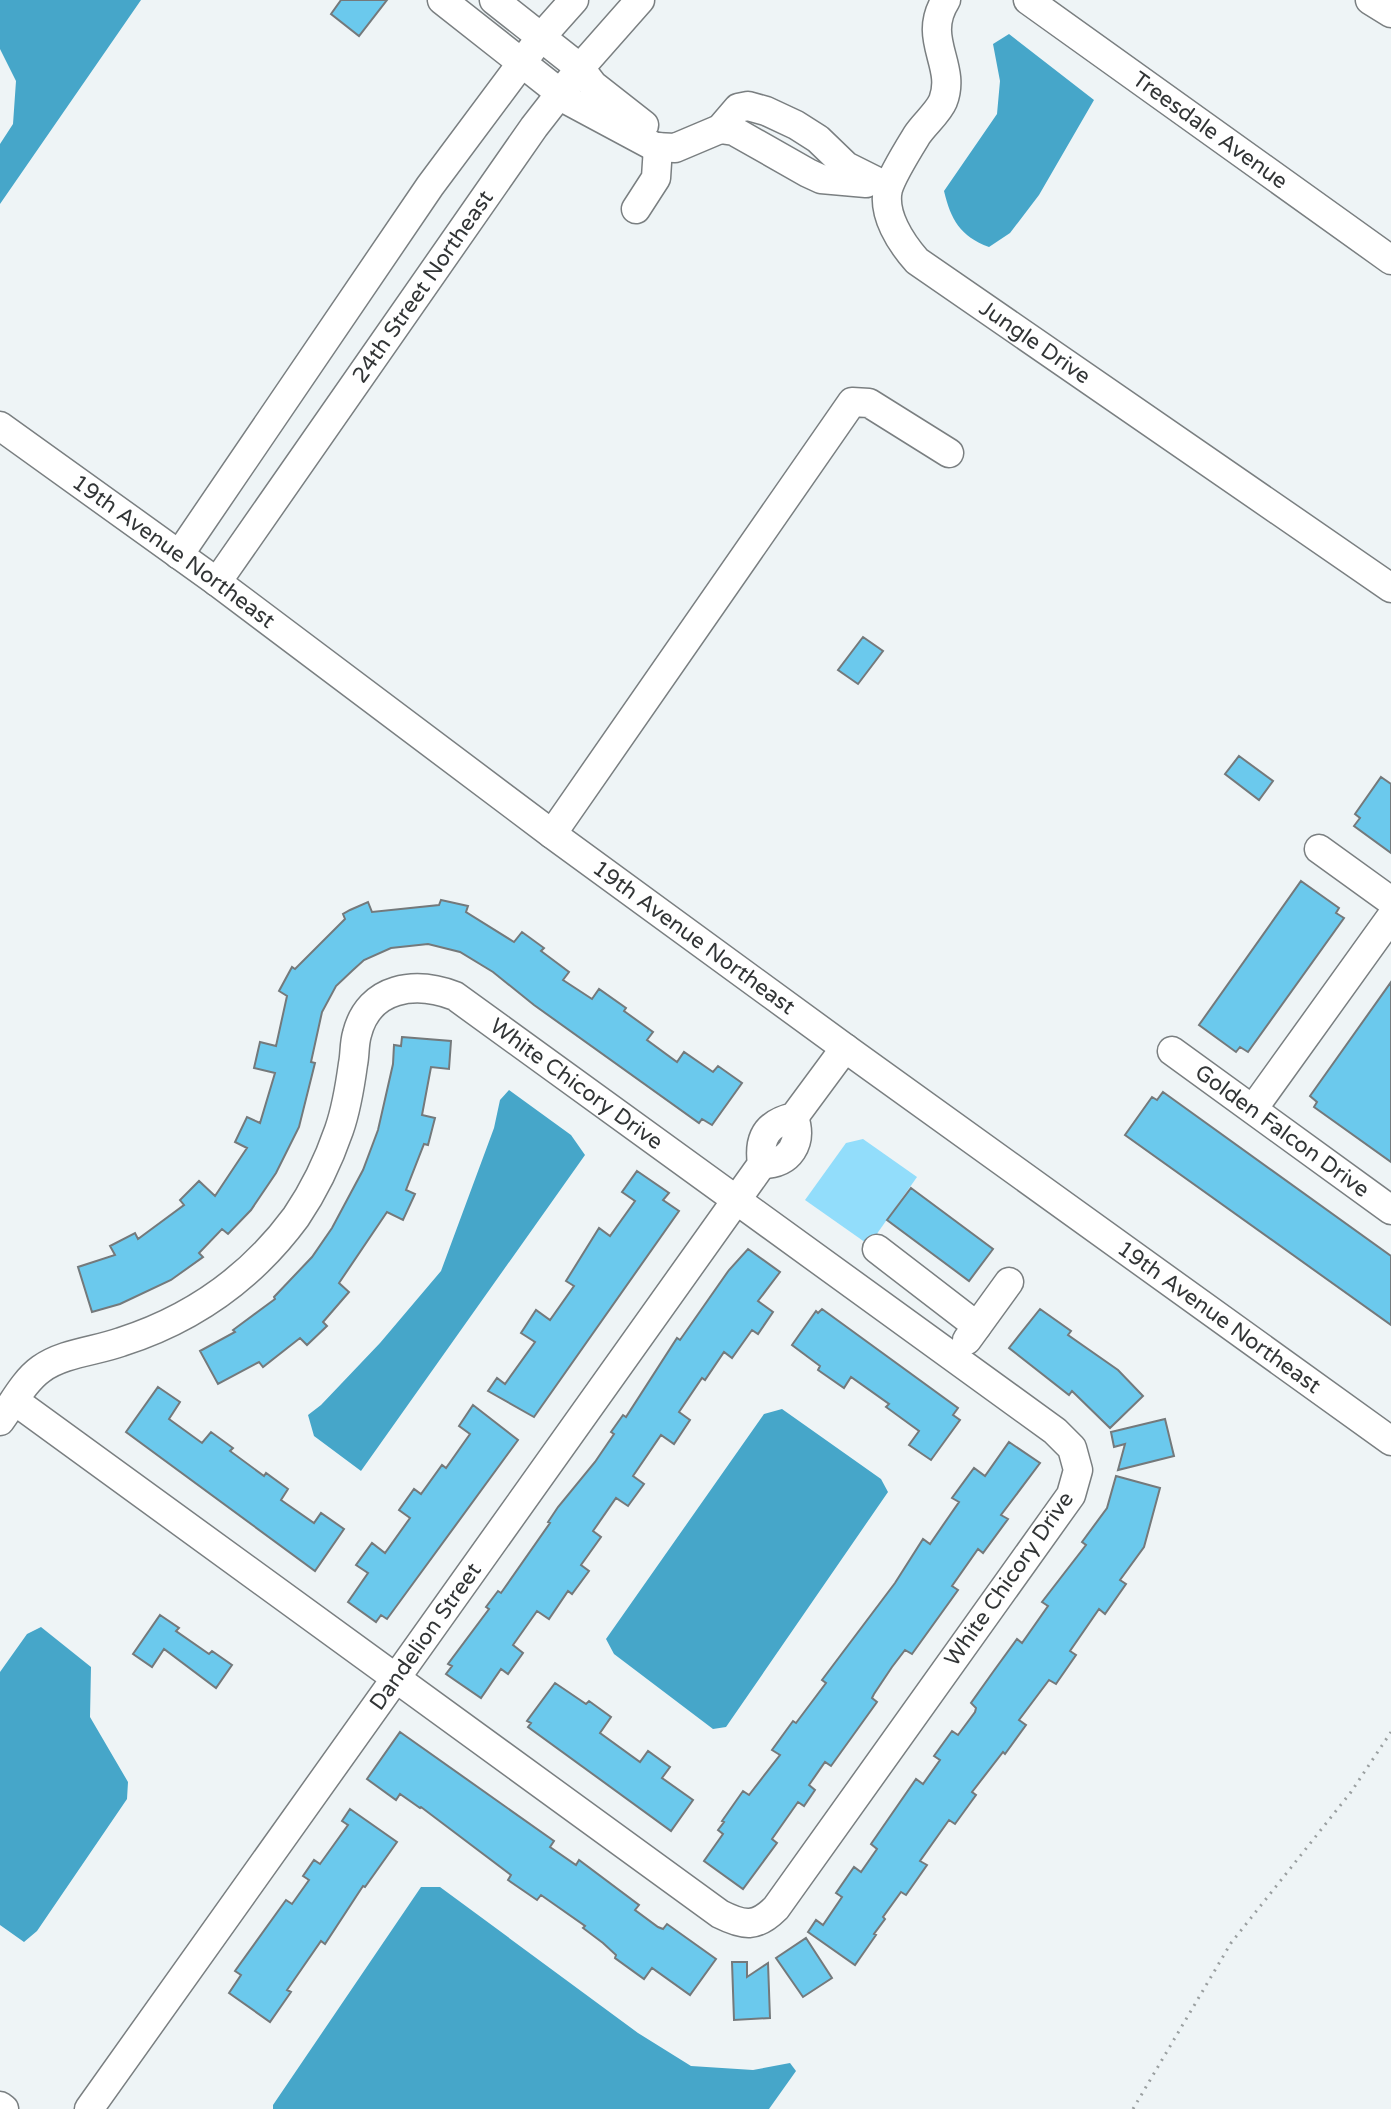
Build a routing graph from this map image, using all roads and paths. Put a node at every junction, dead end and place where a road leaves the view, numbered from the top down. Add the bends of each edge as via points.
1 (442, 0) edge
2 (494, 0) edge
3 (574, 0) edge
4 (640, 0) edge
5 (946, 0) edge
6 (1028, 0) edge
7 (1370, 0) edge
8 (1391, 13) edge
9 (541, 37) junction
10 (522, 63) junction
11 (580, 68) junction
12 (559, 94) junction
13 (686, 143) junction
14 (658, 147) junction
15 (888, 187) junction
16 (636, 209) dead end
17 (1391, 260) edge
18 (0, 426) edge
19 (949, 453) dead end
20 (179, 555) junction
21 (217, 582) junction
22 (1391, 588) edge
23 (552, 834) junction
24 (1319, 849) dead end
25 (1391, 901) edge
26 (1391, 917) edge
27 (845, 1048) junction
28 (1172, 1051) dead end
29 (1253, 1109) junction
30 (737, 1199) junction
31 (1391, 1210) edge
32 (877, 1249) dead end
33 (1009, 1282) dead end
34 (977, 1326) junction
35 (954, 1357) junction
36 (7, 1411) edge
37 (1391, 1441) edge
38 (396, 1679) junction
39 (1391, 1732) edge
40 (89, 2109) edge
41 (1133, 2109) edge

1 - 10 street
2 - 9 street
3 - 9 street
4 - 11 street, 24th Street Northeast
5 - 15 street via 938,13 936,40 947,76 943,101
6 - 17 street, Treesdale Avenue
7 - 8 street
9 - 10 street
9 - 11 street
10 - 12 street
10 - 20 street via 430,186
11 - 12 street, 24th Street Northeast
11 - 13 street via 633,118
12 - 14 street
12 - 21 street, 24th Street Northeast
13 - 14 street
13 - 15 street via 720,129 734,131 821,179
14 - 16 street via 656,178
15 - 22 street, Jungle Drive via 899,238 917,261
18 - 20 street, 19th Avenue Northeast
19 - 23 street via 869,403 852,402
20 - 21 street, 19th Avenue Northeast
21 - 23 street, 19th Avenue Northeast
23 - 27 street, 19th Avenue Northeast
24 - 25 street
26 - 29 street
27 - 30 street, Dandelion Street via 794,1117 770,1126 762,1137 762,1164
27 - 37 street, 19th Avenue Northeast
28 - 29 street, Golden Falcon Drive
29 - 31 street, Golden Falcon Drive
30 - 35 street, White Chicory Drive
30 - 36 street, White Chicory Drive via 455,996 418,986 402,988 382,998 357,1033 339,1129 297,1215 270,1249 240,1280 193,1312 136,1338 50,1363
30 - 38 street, Dandelion Street
32 - 34 street
33 - 34 street
34 - 35 street
35 - 38 street, White Chicory Drive via 1072,1448 1078,1470 1071,1495 766,1918 740,1924 720,1914
36 - 38 street, White Chicory Drive
38 - 40 street, Dandelion Street
39 - 41 path via 1351,1792 1231,1943

